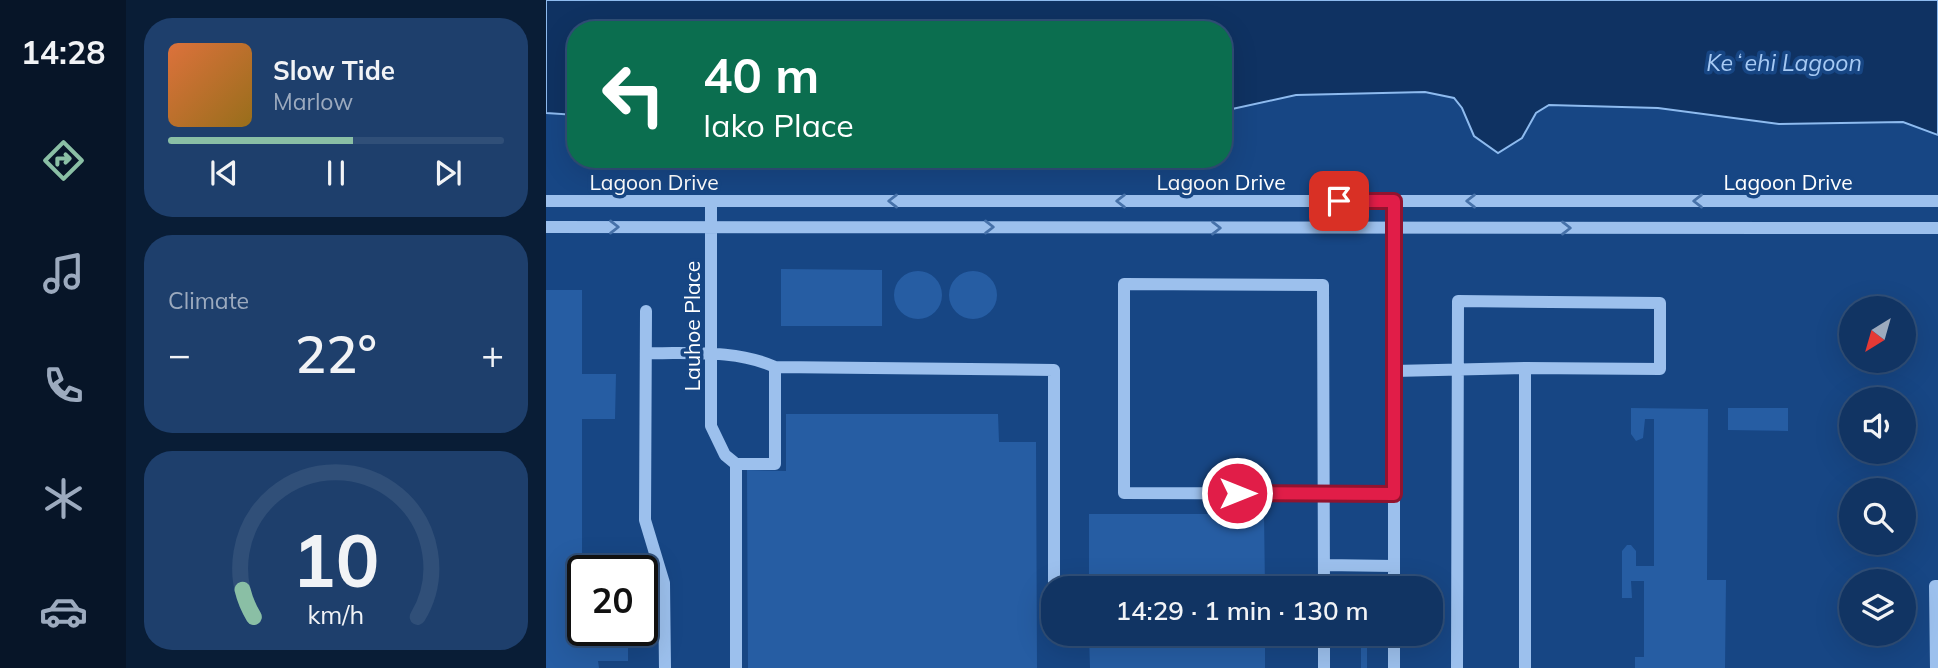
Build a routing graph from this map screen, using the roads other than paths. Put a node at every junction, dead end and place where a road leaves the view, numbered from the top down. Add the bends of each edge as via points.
1 (546, 201) edge
2 (711, 201) junction
3 (1394, 201) junction
4 (1938, 201) edge
5 (546, 227) edge
6 (711, 227) junction
7 (1394, 228) junction
8 (1938, 228) edge
9 (646, 311) dead end
10 (646, 353) junction
11 (711, 354) junction
12 (775, 367) junction
13 (1525, 368) junction
14 (1394, 371) junction
15 (1458, 371) junction
16 (736, 464) junction
17 (1323, 494) junction
18 (1394, 494) junction
19 (1324, 565) junction
20 (1394, 566) junction
21 (1054, 576) edge
22 (1324, 576) edge
23 (1394, 576) edge
24 (1938, 586) edge
25 (1324, 646) edge
26 (1394, 646) edge
27 (665, 668) edge
28 (736, 668) edge
29 (1324, 668) edge
30 (1394, 668) edge
31 (1457, 668) edge
32 (1525, 668) edge
33 (1936, 668) edge

1 - 2 street, Lagoon Drive
3 -> 2 street, Lagoon Drive
2 - 6 street, Lauhoe Place
4 -> 3 street, Lagoon Drive
3 - 7 street
5 -> 6 street
6 -> 7 street
6 - 11 street, Lauhoe Place
7 -> 8 street
7 - 14 street
9 - 10 street
10 - 11 street
10 - 27 street via 645,520 664,583
11 - 12 street via 755,358
11 - 16 street, Lauhoe Place via 710,426 724,455
12 - 16 street via 775,464
12 - 21 street via 1055,370
13 - 15 street
13 - 15 street via 1660,369 1660,303 1458,301
13 - 32 street
14 - 15 street
14 - 18 street
15 - 31 street
16 - 28 street
17 - 17 street via 1324,285 1124,284 1124,493
17 - 18 street
17 - 19 street
18 - 20 street
19 - 20 street
19 - 22 street
20 - 23 street
24 - 33 street
25 - 29 street
26 - 30 street

